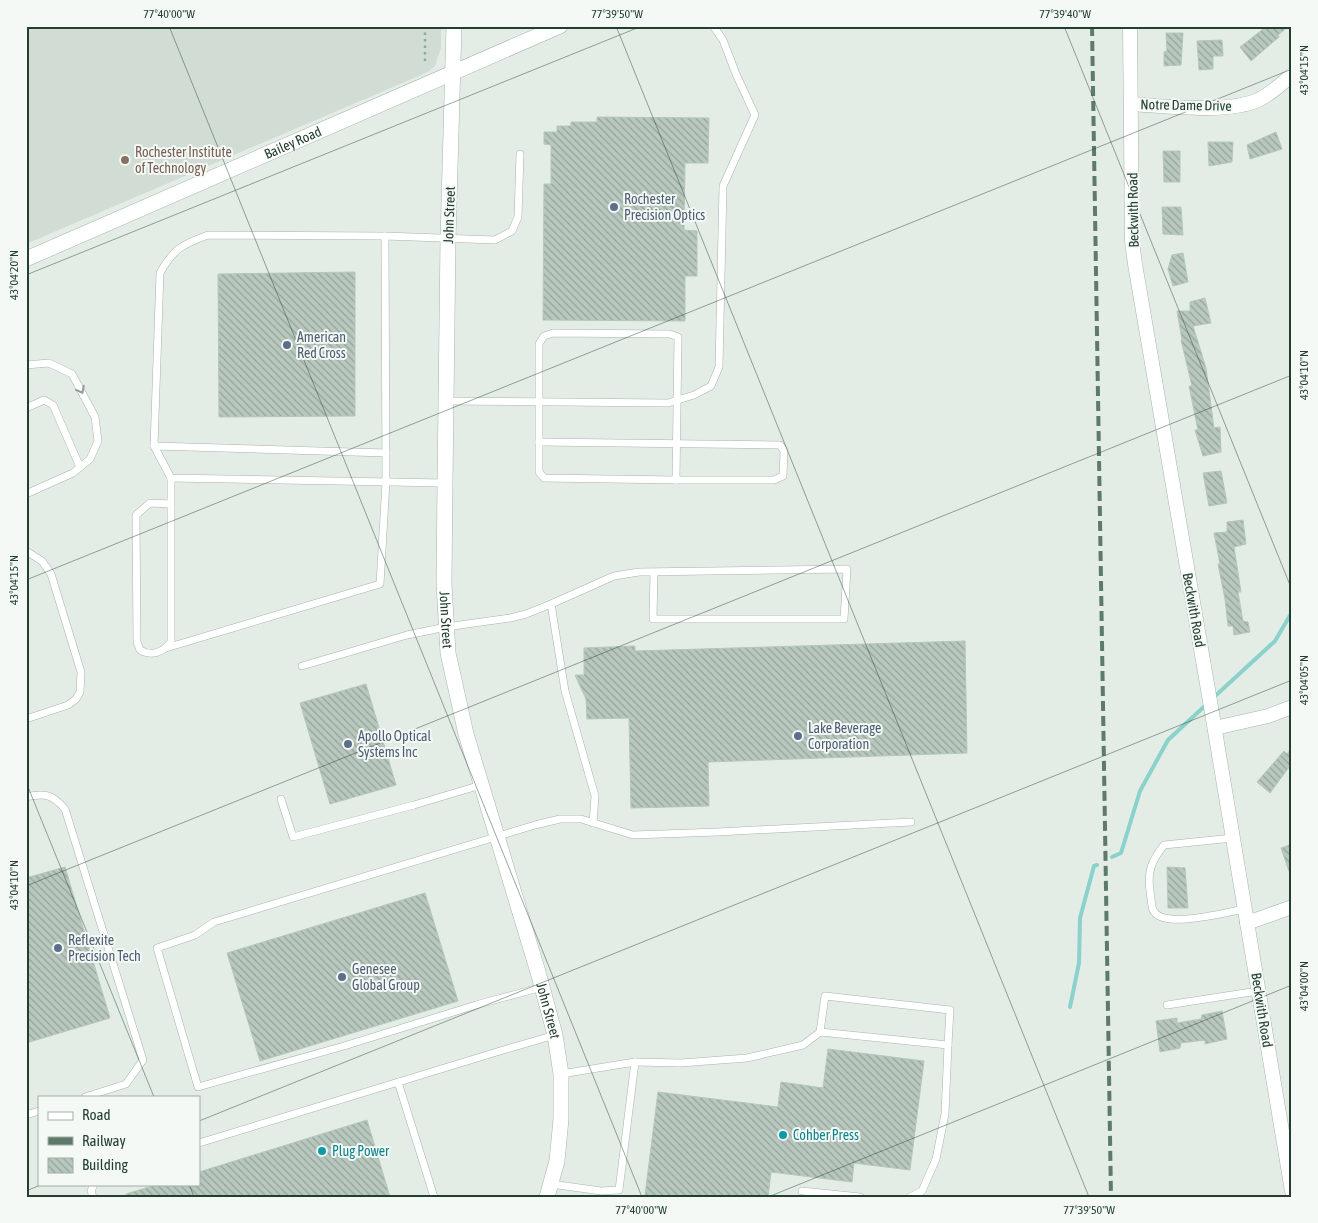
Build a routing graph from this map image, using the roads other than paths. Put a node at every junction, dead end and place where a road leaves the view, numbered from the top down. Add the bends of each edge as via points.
1 (454, 26) edge
2 (560, 26) edge
3 (713, 26) edge
4 (1130, 26) edge
5 (453, 72) junction
6 (1292, 74) edge
7 (1131, 104) junction
8 (520, 154) dead end
9 (385, 236) junction
10 (448, 239) junction
11 (26, 259) edge
12 (26, 365) edge
13 (678, 400) junction
14 (446, 402) junction
15 (539, 402) junction
16 (26, 408) edge
17 (539, 442) junction
18 (677, 444) junction
19 (154, 446) junction
20 (386, 453) junction
21 (80, 467) junction
22 (171, 478) junction
23 (676, 480) junction
24 (386, 482) junction
25 (445, 483) junction
26 (26, 494) edge
27 (171, 504) junction
28 (26, 551) edge
29 (654, 572) junction
30 (551, 604) junction
31 (446, 627) junction
32 (166, 648) junction
33 (302, 666) dead end
34 (1292, 707) edge
35 (26, 719) edge
36 (1214, 728) junction
37 (481, 784) junction
38 (26, 797) edge
39 (282, 799) dead end
40 (911, 822) dead end
41 (593, 823) junction
42 (498, 838) junction
43 (1233, 838) junction
44 (1292, 907) edge
45 (1245, 909) junction
46 (1247, 923) junction
47 (542, 987) junction
48 (1258, 991) junction
49 (1167, 1005) dead end
50 (820, 1032) junction
51 (555, 1035) junction
52 (948, 1045) junction
53 (635, 1062) junction
54 (561, 1074) junction
55 (398, 1082) junction
56 (88, 1096) edge
57 (38, 1111) edge
58 (26, 1115) edge
59 (200, 1143) edge
60 (549, 1190) edge
61 (802, 1191) dead end
62 (1292, 1191) edge
63 (434, 1197) edge
64 (860, 1197) edge
65 (910, 1197) edge

1 - 5 street, John Street
2 - 5 street, Bailey Road
3 - 13 lane via 723,40 755,115 723,186 719,367 711,386
4 - 7 street, Beckwith Road
5 - 10 street, John Street
5 - 11 street, Bailey Road
6 - 7 street, Notre Dame Drive via 1258,100 1242,105 1223,108
7 - 36 street, Beckwith Road via 1135,264
8 - 10 lane via 518,217 512,232 495,240
9 - 10 lane
9 - 19 lane via 208,235 186,243 168,258 160,273
9 - 20 lane
10 - 14 street, John Street
12 -> 21 lane via 49,364 72,374 95,417 98,441 90,459
13 - 15 lane via 668,403
13 - 15 lane via 678,337 670,334 552,332 539,344
13 - 18 lane
14 - 15 lane
14 - 25 street, John Street
15 - 17 lane
16 - 21 lane via 44,400 53,405
17 - 18 lane
17 - 23 lane via 539,472 544,478
18 - 23 lane
18 - 23 lane via 780,445 784,451 783,476 774,480
19 - 20 lane
19 - 22 lane
20 - 24 lane
21 - 26 lane
22 - 24 lane
22 - 27 lane
24 - 25 lane
24 - 32 lane via 380,584
25 - 31 street, John Street
27 - 32 lane via 171,642
27 - 32 lane via 150,503 136,515 137,642 140,650 146,653 157,653
28 - 35 lane via 42,561 51,574 81,672 80,692 76,699 60,709
29 - 29 lane via 847,569 844,619 653,620
29 - 30 lane via 614,576
30 - 31 lane via 510,618
30 - 41 lane via 565,691 595,796
31 - 33 lane
31 - 37 street, John Street via 455,690
34 - 36 street
36 - 43 street, Beckwith Road
37 - 39 lane via 293,837
37 - 42 street, John Street
38 - 56 lane via 39,794 55,798 65,809 143,1060 126,1084
40 - 41 lane via 633,835
41 - 42 lane via 581,819 560,820
42 - 47 street, John Street
42 - 47 lane via 214,922 195,935 157,948 165,976 198,1087
43 - 45 street, Beckwith Road
43 - 45 lane via 1164,845 1154,858 1148,878 1154,911 1162,918 1178,920
44 - 46 street
45 - 46 street, Beckwith Road
46 - 48 street, Beckwith Road
47 - 51 street, John Street
48 - 49 lane
48 - 62 street, Beckwith Road
50 - 52 lane
50 - 52 lane via 825,996 950,1010
50 - 53 lane via 803,1044 747,1058 682,1063
51 - 54 street, John Street
51 - 55 lane
52 - 65 lane via 945,1114 936,1159 922,1191
53 - 54 lane
53 - 60 lane via 619,1190
54 - 60 street, John Street via 557,1161
55 - 59 lane
55 - 63 lane
57 - 58 lane
61 - 64 lane

